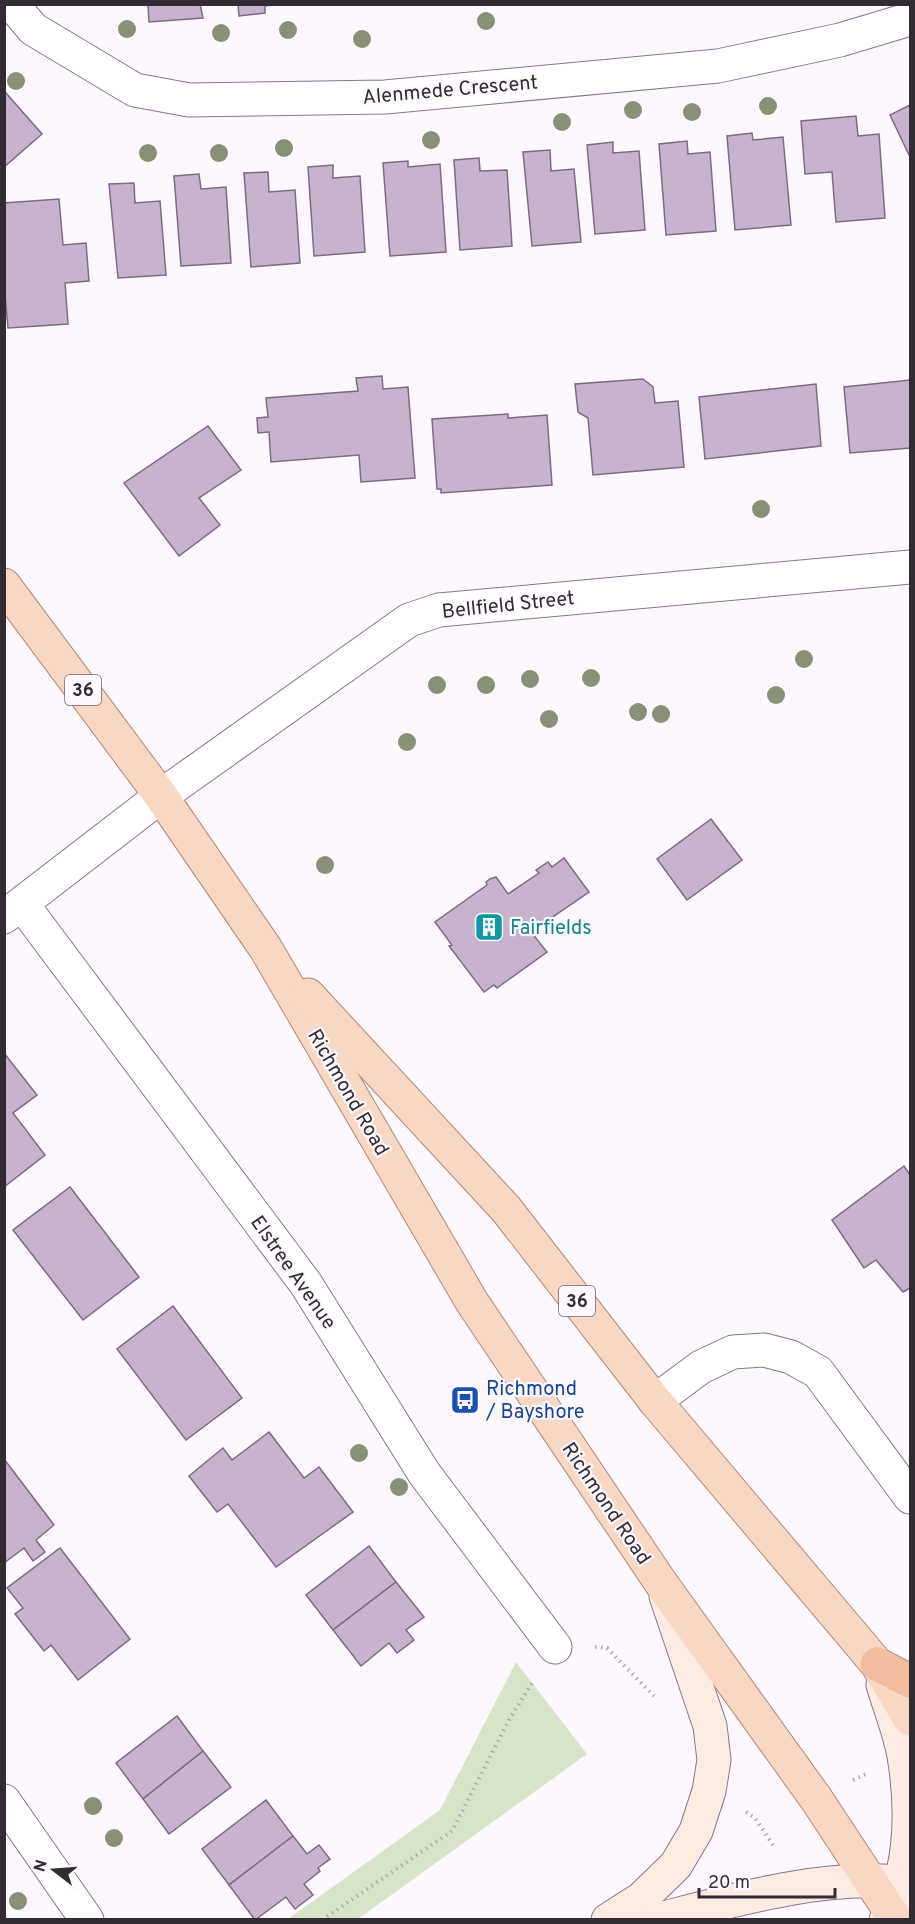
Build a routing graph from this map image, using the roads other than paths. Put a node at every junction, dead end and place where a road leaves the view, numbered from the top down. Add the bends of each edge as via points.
1 (12, 4) edge
2 (910, 19) edge
3 (910, 567) edge
4 (4, 585) edge
5 (160, 796) junction
6 (13, 911) edge
7 (266, 949) junction
8 (655, 1401) junction
9 (910, 1497) edge
10 (662, 1583) junction
11 (555, 1647) road end
12 (877, 1664) junction
13 (910, 1681) edge
14 (910, 1719) edge
15 (4, 1801) edge
16 (893, 1900) edge
17 (87, 1920) edge
18 (608, 1920) edge
19 (656, 1920) edge

1 - 2 street, Alenmede Crescent via 33,29 135,90 189,100 385,97 718,66 840,40
3 - 5 street, Bellfield Street via 440,610 408,620
4 - 5 main road, Richmond Road / 36
5 - 6 street, Bellfield Street
5 - 7 main road, Richmond Road / 36
6 - 11 street, Elstree Avenue via 306,1284 424,1473
7 - 8 main road, Richmond Road / 36 via 506,1209
7 - 10 main road, Richmond Road / 36 via 472,1302
8 - 9 street via 701,1367 733,1352 764,1350 791,1357 818,1372
8 - 12 main road, Richmond Road / 36
10 - 16 main road, Richmond Road / 36
10 - 18 main road via 710,1726 714,1760 696,1832 676,1865 640,1899
12 - 13 highway
12 - 14 main road, Richmond Road / 36
12 - 16 main road via 904,1755 909,1820
15 - 17 street
16 - 19 main road via 843,1880

